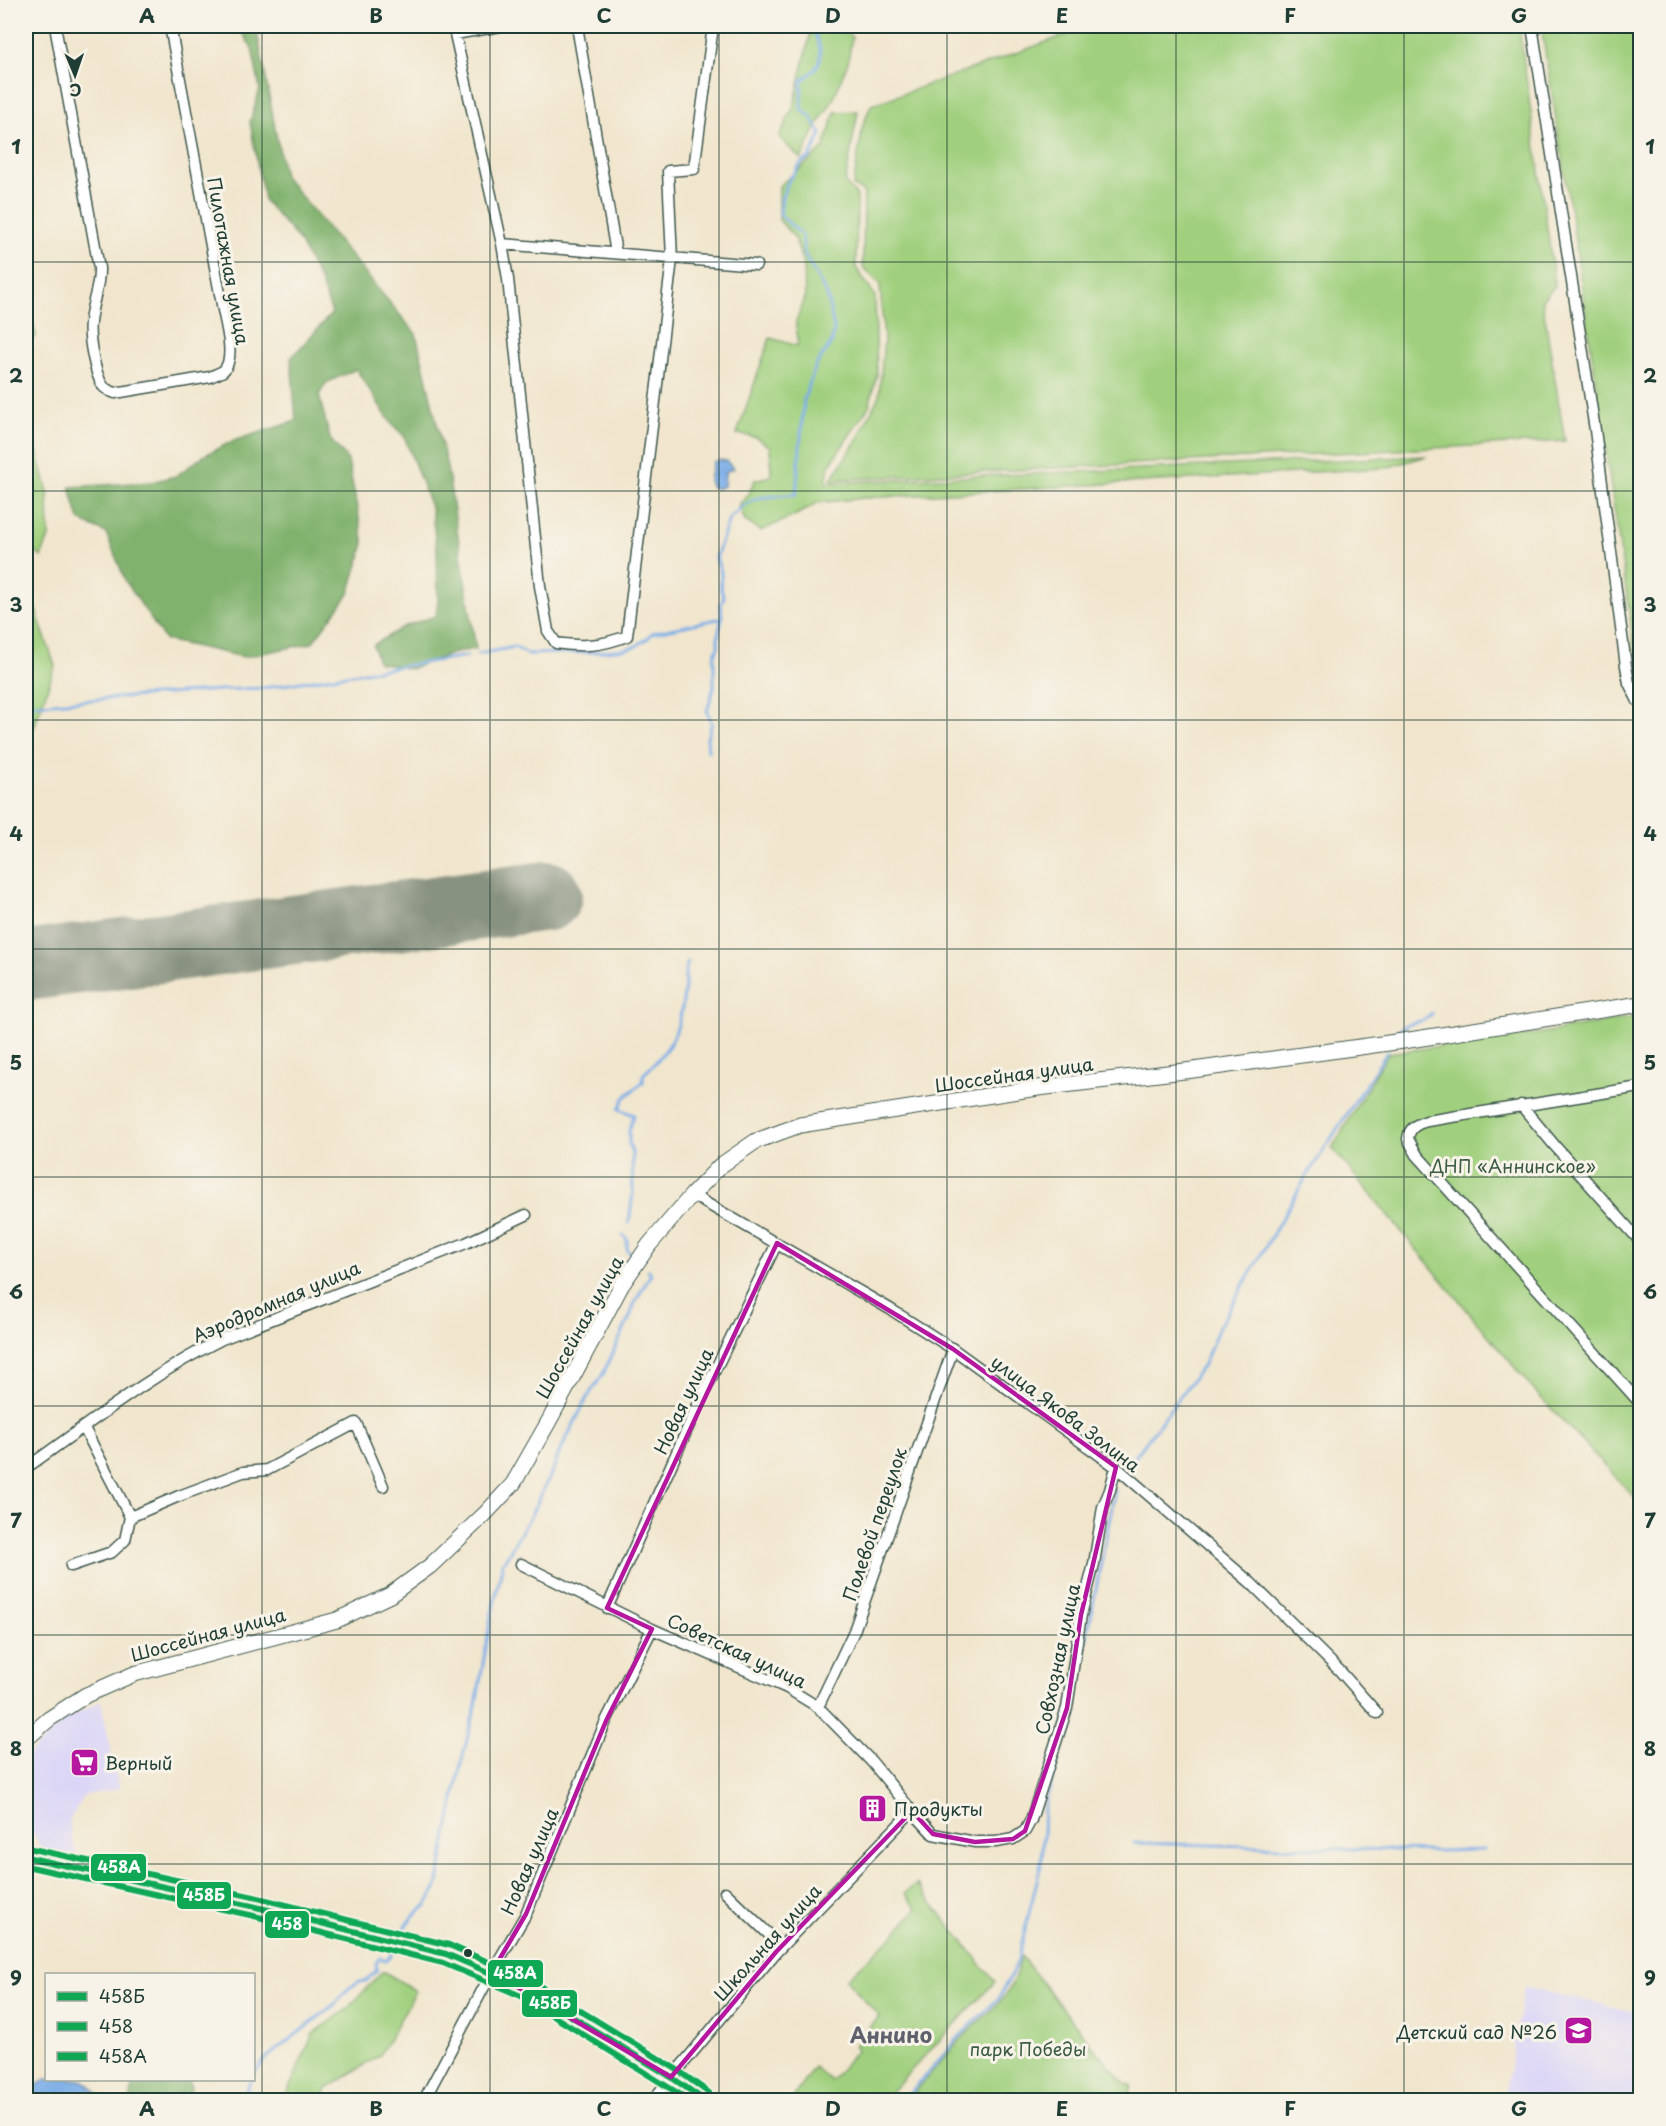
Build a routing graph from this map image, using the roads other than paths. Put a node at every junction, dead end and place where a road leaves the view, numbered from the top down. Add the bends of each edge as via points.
1 (55, 26) edge
2 (170, 26) edge
3 (501, 26) edge
4 (578, 26) edge
5 (713, 26) edge
6 (1532, 26) edge
7 (502, 244) junction
8 (615, 253) junction
9 (672, 258) junction
10 (756, 265) dead end
11 (1641, 702) edge
12 (1641, 1004) edge
13 (1641, 1087) edge
14 (1521, 1105) junction
15 (692, 1195) junction
16 (526, 1215) dead end
17 (1641, 1241) edge
18 (777, 1243) junction
19 (953, 1349) junction
20 (1641, 1403) edge
21 (84, 1428) junction
22 (1116, 1467) junction
23 (26, 1468) edge
24 (383, 1486) dead end
25 (130, 1517) junction
26 (521, 1564) dead end
27 (70, 1566) dead end
28 (607, 1608) junction
29 (652, 1629) junction
30 (818, 1707) junction
31 (1377, 1713) dead end
32 (26, 1738) edge
33 (912, 1811) junction
34 (933, 1833) joint
35 (26, 1857) edge
36 (725, 1892) dead end
37 (781, 1946) junction
38 (492, 1972) junction
39 (670, 2077) junction
40 (424, 2100) edge
41 (653, 2100) edge
42 (704, 2100) edge

1 - 2 street, Пилотажная улица via 100,276 89,324 91,341 101,384 115,393 210,377 224,370 229,361 225,320
3 - 7 street via 455,34
4 - 8 street
5 - 9 street via 694,169 668,171
6 - 11 street via 1595,430 1626,666 1629,683
7 - 8 street
7 - 9 street via 548,631 556,643 578,646 607,644 627,636
8 - 9 street
9 - 10 street
12 - 15 main road, Шоссейная улица via 800,1125 756,1141 720,1166
13 - 14 street
14 - 17 street
14 - 20 street via 1420,1123 1410,1130 1408,1139 1417,1155
15 - 18 street, улица Якова Золина
15 - 32 main road, Шоссейная улица via 649,1245 621,1286 513,1484 430,1566 390,1595 337,1620 134,1674 86,1695
16 - 21 street, Аэродромная улица via 466,1243 222,1339 164,1370
18 - 19 street, улица Якова Золина
18 - 28 street, Новая улица via 699,1403
19 - 22 street, улица Якова Золина
19 - 30 street, Полевой переулок via 854,1631
21 - 23 street, Аэродромная улица
21 - 25 street
22 - 31 street, улица Якова Золина via 1251,1583
22 - 34 street, Совхозная улица via 1103,1508 1081,1615 1067,1708 1031,1820 1025,1831 1004,1841 975,1842
24 - 25 street via 356,1423 267,1470 243,1472
25 - 27 street via 125,1540 112,1552
26 - 28 street, Советская улица
28 - 29 street, Советская улица
29 - 30 street, Советская улица via 787,1688
29 - 38 street, Новая улица via 606,1721 526,1914
30 - 33 street, Советская улица via 871,1761
33 - 34 street, Советская улица
33 - 37 street, Школьная улица
35 - 38 main road via 359,1930 446,1954
36 - 37 street
37 - 39 street, Школьная улица
38 - 39 main road
38 - 40 street, Новая улица
39 - 41 street, Школьная улица
39 - 42 main road

